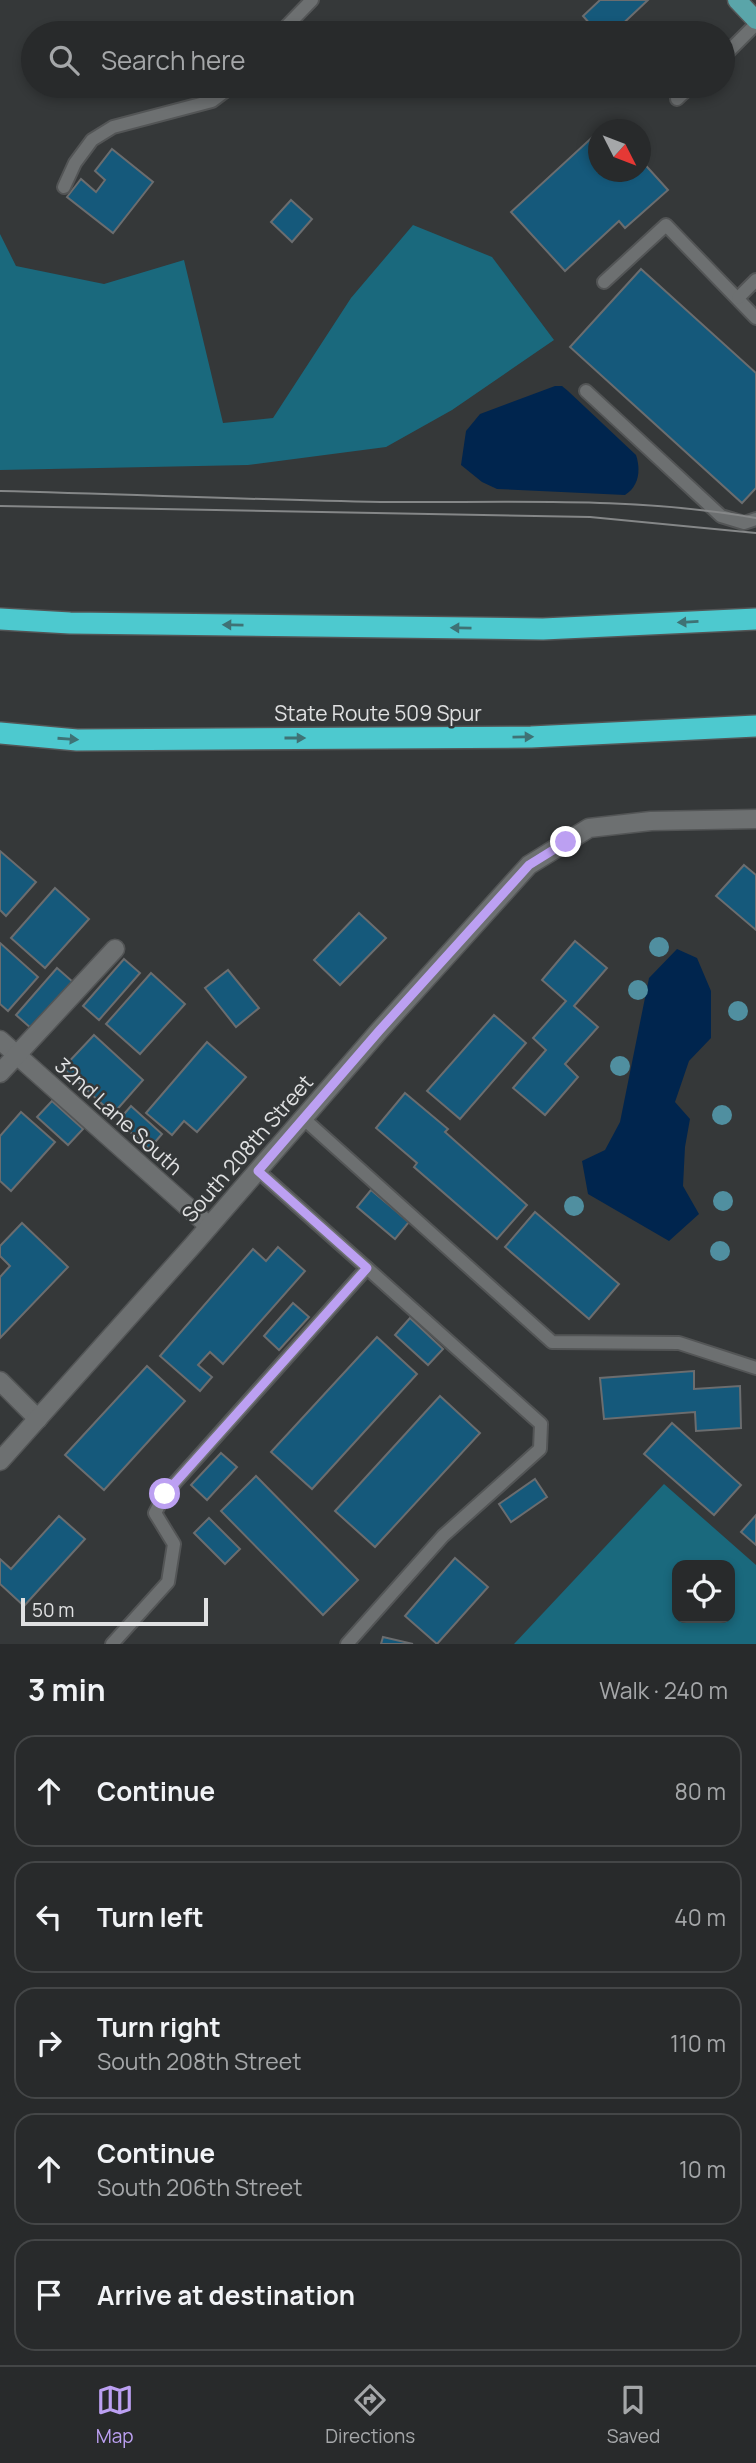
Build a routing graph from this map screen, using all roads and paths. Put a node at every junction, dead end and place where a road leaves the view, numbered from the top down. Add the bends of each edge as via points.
1 (312, 0) edge
2 (737, 0) edge
3 (292, 21) edge
4 (756, 22) edge
5 (735, 44) edge
6 (216, 98) edge
7 (64, 187) dead end
8 (756, 280) edge
9 (604, 282) dead end
10 (738, 298) junction
11 (756, 318) edge
12 (586, 391) dead end
13 (756, 519) edge
14 (0, 619) edge
15 (756, 619) edge
16 (756, 726) edge
17 (0, 733) edge
18 (756, 819) edge
19 (115, 949) dead end
20 (0, 1040) edge
21 (17, 1055) junction
22 (0, 1073) edge
23 (304, 1119) junction
24 (258, 1171) junction
25 (209, 1226) junction
26 (367, 1268) junction
27 (756, 1368) edge
28 (0, 1381) edge
29 (38, 1419) junction
30 (0, 1461) edge
31 (111, 1644) edge
32 (347, 1644) edge

1 - 3 lane
2 - 4 main road
4 - 5 lane
6 - 7 lane via 113,127 92,140
8 - 10 lane
9 - 10 lane via 666,225
10 - 11 lane
12 - 13 lane via 721,516 744,523
15 -> 14 highway via 543,629
17 -> 16 highway, State Route 509 Spur via 77,740 517,737
18 - 23 street, South 208th Street via 651,821 589,828 529,865
19 - 21 street
20 - 21 street, 32nd Lane South
21 - 22 street
21 - 25 street, 32nd Lane South
23 - 24 street, South 208th Street
23 - 27 lane via 552,1342 679,1343
24 - 25 street, South 208th Street
24 - 26 lane
25 - 29 street, South 208th Street
26 - 31 lane via 165,1494 155,1513 174,1544 168,1582
26 - 32 lane via 541,1424 540,1449 443,1536
28 - 29 street
29 - 30 street, South 208th Street

